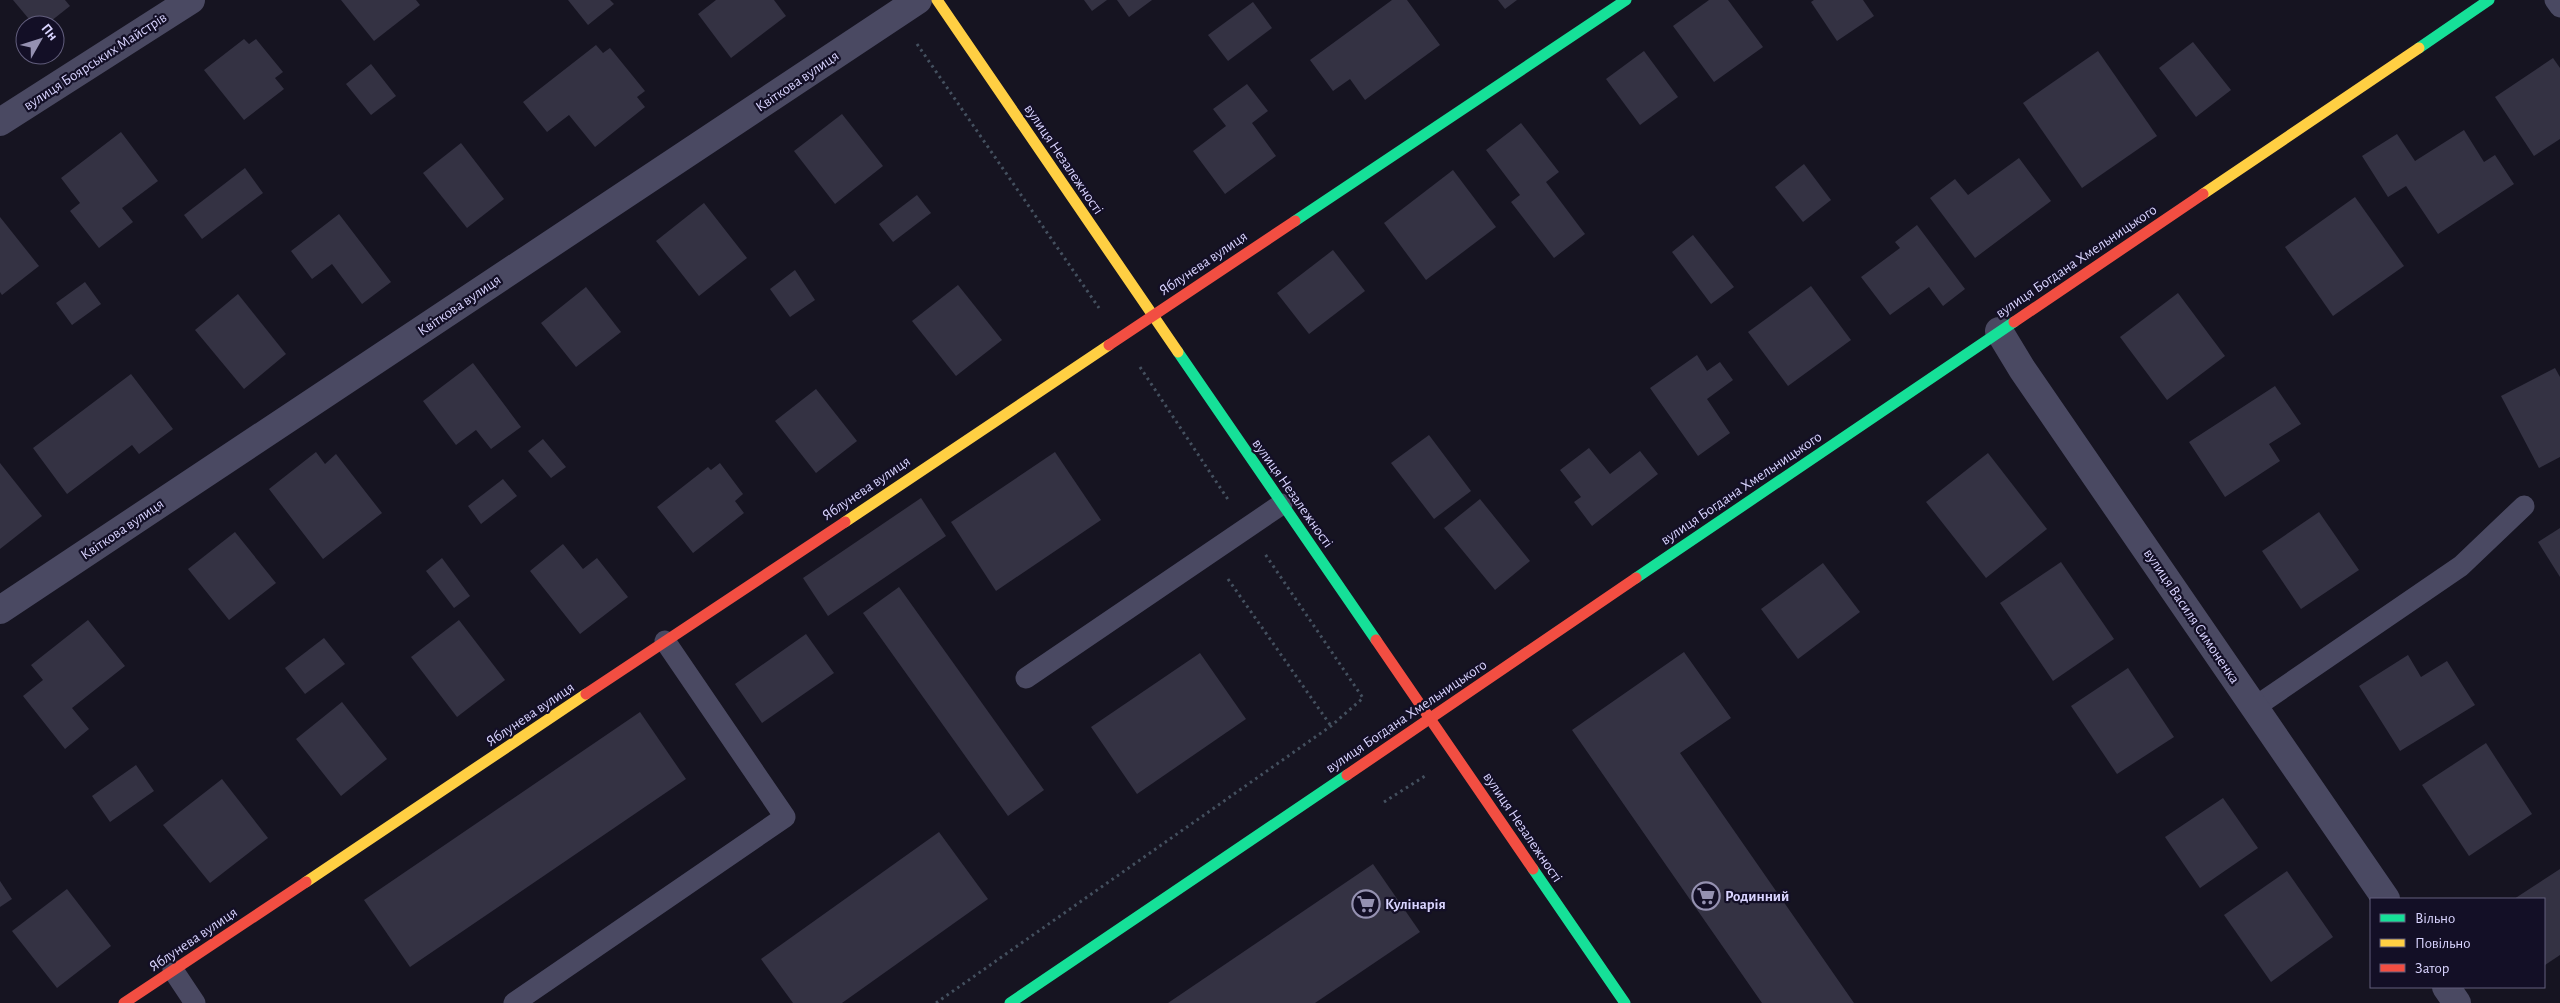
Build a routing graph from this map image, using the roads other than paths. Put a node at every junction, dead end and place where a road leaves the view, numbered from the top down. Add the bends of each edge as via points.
1 (191, 0) edge
2 (937, 0) edge
3 (1626, 0) edge
4 (2489, 0) edge
5 (2555, 0) edge
6 (908, 7) edge
7 (2560, 7) edge
8 (0, 122) edge
9 (1152, 315) junction
10 (1999, 331) junction
11 (1282, 504) junction
12 (2524, 506) dead end
13 (0, 610) edge
14 (665, 641) junction
15 (1026, 678) dead end
16 (2255, 707) junction
17 (1430, 716) junction
18 (2385, 898) edge
19 (173, 970) junction
20 (2447, 988) edge
21 (124, 1003) edge
22 (195, 1003) edge
23 (514, 1003) edge
24 (1010, 1003) edge
25 (1625, 1003) edge
26 (2457, 1003) edge

1 - 8 street, вулиця Боярських Майстрів
2 - 9 street, вулиця Незалежності
3 - 9 street, Яблунева вулиця
4 - 10 street, вулиця Богдана Хмельницького
5 - 7 lane
6 - 13 street, Квіткова вулиця
9 - 11 street, вулиця Незалежності
9 - 14 street, Яблунева вулиця
10 - 16 street, вулиця Василя Симоненка
10 - 17 street, вулиця Богдана Хмельницького
11 - 15 lane
11 - 17 street, вулиця Незалежності
12 - 16 lane via 2461,566
14 - 19 street, Яблунева вулиця
14 - 23 lane via 785,817
16 - 18 street, вулиця Василя Симоненка
17 - 24 street, вулиця Богдана Хмельницького
17 - 25 street, вулиця Незалежності
19 - 21 street, Яблунева вулиця
19 - 22 lane
20 - 26 street

